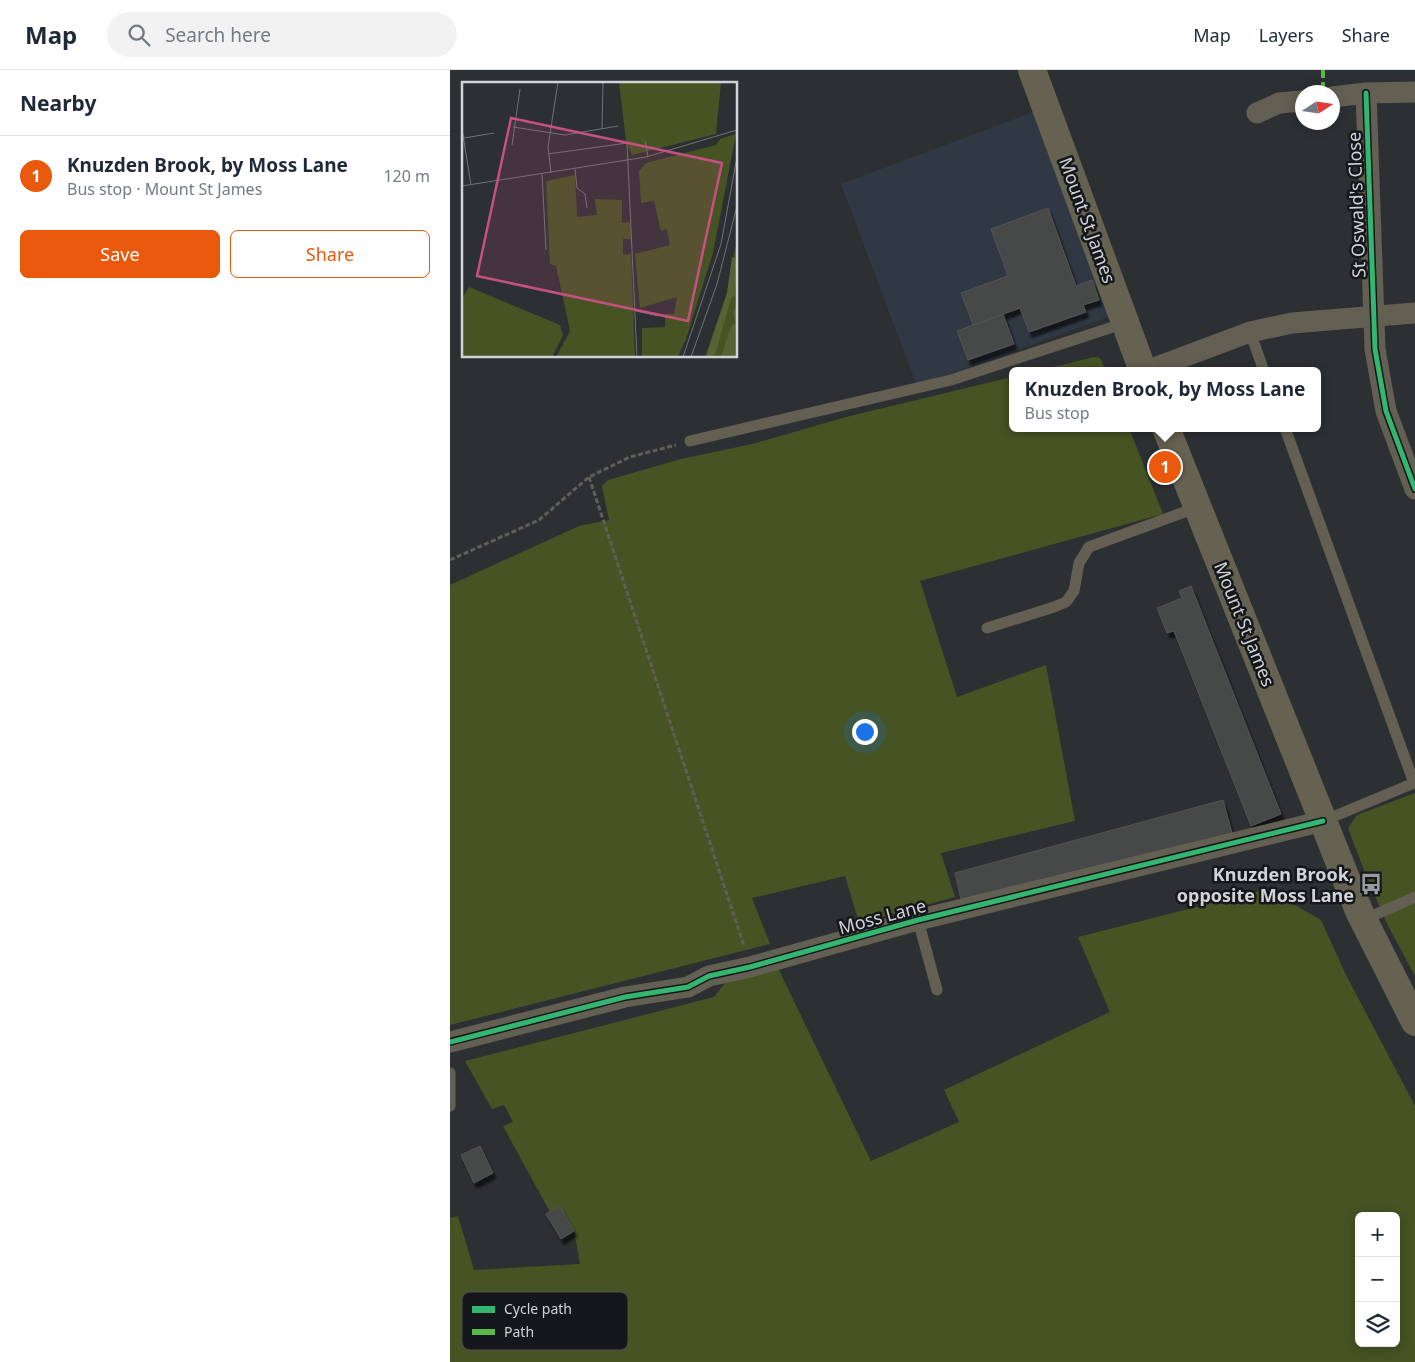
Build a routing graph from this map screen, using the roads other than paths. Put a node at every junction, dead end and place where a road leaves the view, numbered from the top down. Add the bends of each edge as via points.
1 (1032, 70) edge
2 (1415, 92) edge
3 (1366, 93) junction
4 (1340, 96) edge
5 (1295, 102) edge
6 (1258, 113) dead end
7 (1415, 313) edge
8 (1374, 316) junction
9 (1126, 323) junction
10 (1250, 332) junction
11 (1142, 367) edge
12 (1155, 367) edge
13 (1263, 367) edge
14 (1168, 432) edge
15 (1286, 432) edge
16 (690, 441) road end
17 (1415, 489) edge
18 (1198, 507) junction
19 (986, 628) dead end
20 (1323, 821) junction
21 (1415, 897) edge
22 (918, 920) junction
23 (1363, 920) junction
24 (936, 990) dead end
25 (1415, 1022) edge
26 (450, 1042) edge
27 (450, 1073) edge
28 (450, 1106) edge

1 - 9 main road, Mount St James
2 - 3 street
3 - 4 street
3 - 8 street, St Oswald's Close
5 - 6 street via 1279,103
7 - 8 street
8 - 10 street via 1292,323
8 - 17 street, St Oswald's Close via 1375,349 1386,411
9 - 11 main road, Mount St James
9 - 16 lane via 951,380
10 - 12 street
10 - 13 lane
14 - 18 main road, Mount St James
15 - 20 lane via 1414,783
18 - 19 lane via 1089,547 1079,562 1074,591 1066,602
18 - 20 main road, Mount St James
20 - 22 street, Moss Lane
20 - 23 main road, Mount St James
21 - 23 lane
22 - 24 lane
22 - 26 street, Moss Lane via 708,976 688,987 625,997
23 - 25 main road, Mount St James
27 - 28 lane

